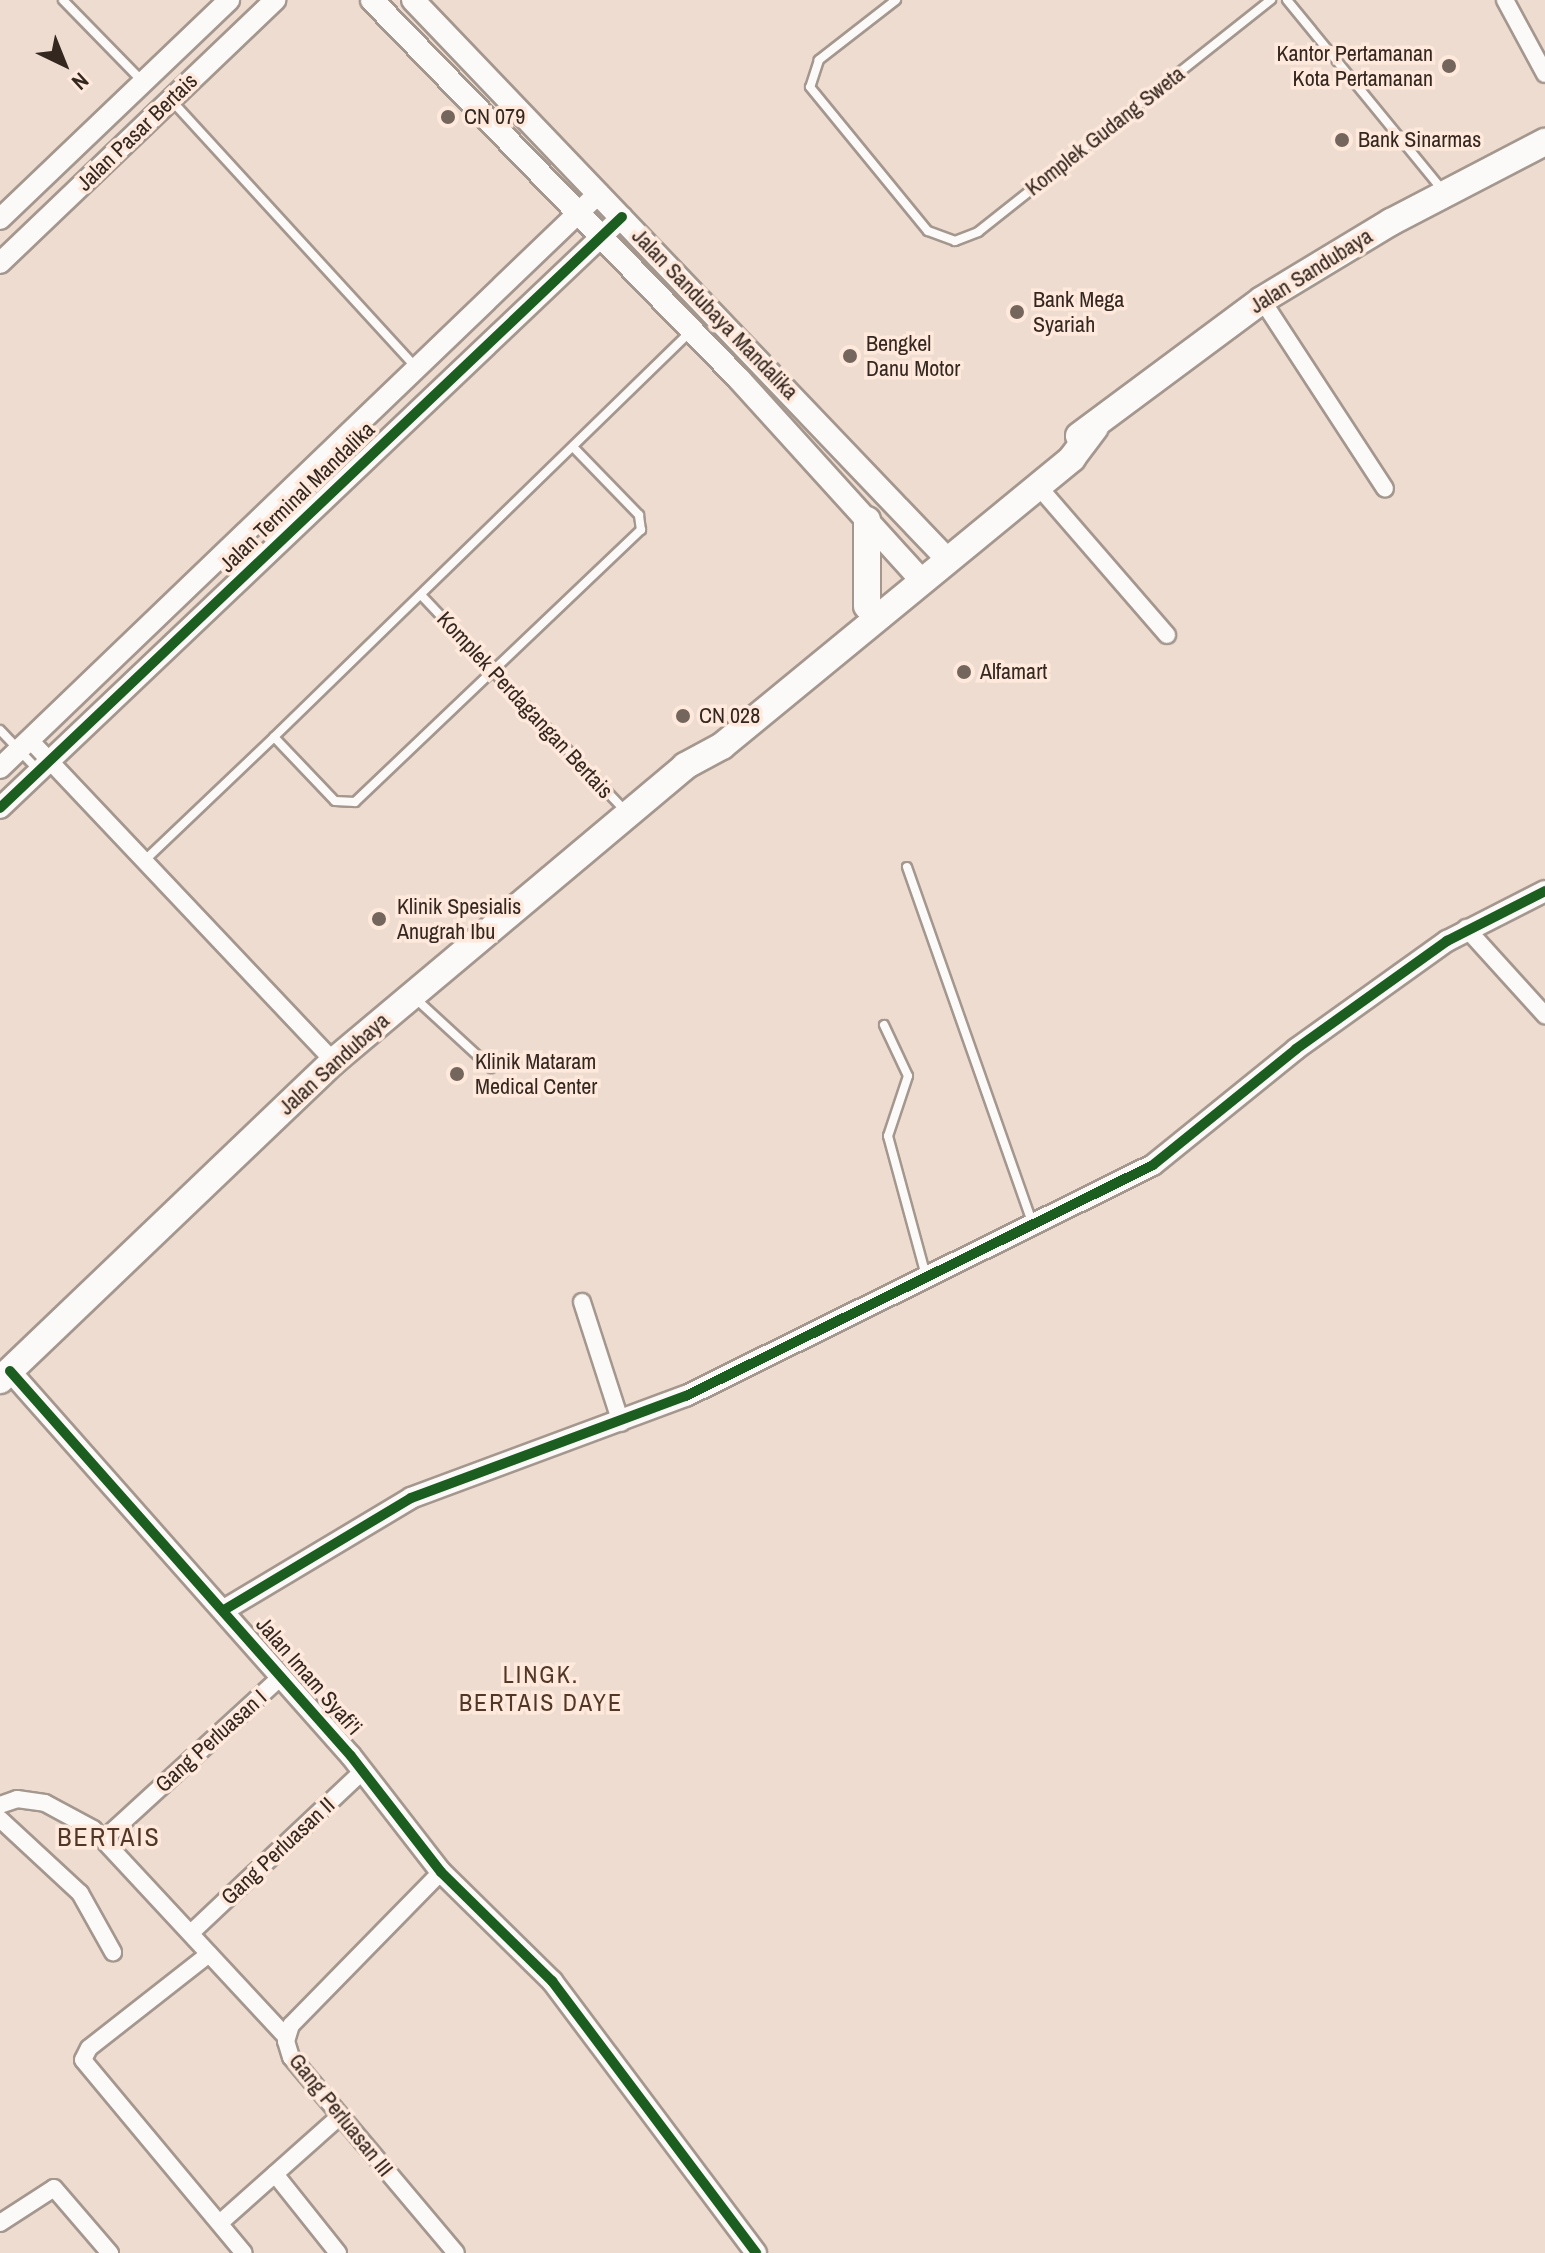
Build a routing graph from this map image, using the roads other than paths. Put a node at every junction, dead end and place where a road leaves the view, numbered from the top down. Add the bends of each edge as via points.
1 (63, 0) edge
2 (229, 0) edge
3 (275, 0) edge
4 (372, 0) edge
5 (413, 0) edge
6 (896, 0) edge
7 (1271, 0) edge
8 (1287, 0) edge
9 (1505, 0) edge
10 (1545, 74) edge
11 (143, 82) junction
12 (171, 100) junction
13 (1545, 142) edge
14 (599, 193) junction
15 (1445, 193) junction
16 (579, 213) junction
17 (622, 217) junction
18 (0, 219) edge
19 (602, 236) junction
20 (0, 263) edge
21 (1262, 300) junction
22 (692, 330) junction
23 (414, 365) junction
24 (1095, 428) junction
25 (574, 448) junction
26 (1038, 486) junction
27 (1385, 489) dead end
28 (867, 520) junction
29 (943, 554) junction
30 (917, 575) junction
31 (422, 596) junction
32 (867, 606) junction
33 (1167, 635) dead end
34 (494, 671) junction
35 (0, 730) edge
36 (274, 737) junction
37 (24, 745) junction
38 (44, 766) junction
39 (685, 766) junction
40 (0, 768) edge
41 (0, 808) edge
42 (629, 814) junction
43 (144, 861) junction
44 (907, 867) dead end
45 (1545, 891) edge
46 (1466, 928) junction
47 (412, 995) junction
48 (1545, 1015) edge
49 (884, 1025) dead end
50 (334, 1061) junction
51 (491, 1068) dead end
52 (1032, 1223) junction
53 (925, 1272) junction
54 (582, 1302) dead end
55 (5, 1376) edge
56 (621, 1423) junction
57 (224, 1610) junction
58 (282, 1676) junction
59 (363, 1771) junction
60 (0, 1805) edge
61 (0, 1819) edge
62 (104, 1839) junction
63 (441, 1872) junction
64 (193, 1931) junction
65 (113, 1952) dead end
66 (209, 1954) junction
67 (286, 2037) junction
68 (340, 2116) junction
69 (275, 2174) junction
70 (221, 2222) junction
71 (0, 2223) edge
72 (110, 2253) edge
73 (244, 2253) edge
74 (338, 2253) edge
75 (456, 2253) edge
76 (756, 2253) edge

1 - 11 lane
2 - 11 street
3 - 12 street, Jalan Pasar Bertais
4 - 16 main road
5 - 14 main road, Jalan Sandubaya Mandalika
6 - 7 lane, Komplek Gudang Sweta via 819,60 810,87 933,234 949,240 973,236
8 - 15 lane
9 - 10 street
11 - 18 street
12 - 20 street, Jalan Pasar Bertais
12 - 23 lane
13 - 15 highway, Jalan Sandubaya
14 - 16 street
14 - 17 main road, Jalan Sandubaya Mandalika
15 - 21 highway, Jalan Sandubaya
16 - 19 main road
16 - 23 street
17 - 19 street, Jalan Terminal Mandalika
17 - 29 main road, Jalan Sandubaya Mandalika
19 - 22 main road
19 - 38 street, Jalan Terminal Mandalika
21 - 24 highway, Jalan Sandubaya
21 - 27 street
22 - 25 lane
22 - 28 main road
23 - 37 street
24 - 26 highway, Jalan Sandubaya
24 - 29 highway, Jalan Sandubaya via 1062,446
25 - 31 lane
25 - 34 lane via 639,515 641,530
26 - 29 highway, Jalan Sandubaya
26 - 33 street
28 - 30 main road
28 - 32 highway
29 - 30 highway, Jalan Sandubaya
30 - 32 highway, Jalan Sandubaya
30 - 39 highway, Jalan Sandubaya via 722,746
31 - 34 lane, Komplek Perdagangan Bertais
31 - 36 lane
32 - 39 highway, Jalan Sandubaya via 710,734
34 - 36 lane via 346,806
34 - 42 lane, Komplek Perdagangan Bertais
35 - 37 lane
36 - 43 lane
37 - 38 street
37 - 40 street
38 - 41 street, Jalan Terminal Mandalika
38 - 43 street
39 - 42 highway, Jalan Sandubaya
42 - 47 highway, Jalan Sandubaya
43 - 50 street
44 - 52 lane
45 - 46 street
46 - 48 street
46 - 52 street via 1296,1049 1178,1148
47 - 50 highway, Jalan Sandubaya
47 - 51 lane
49 - 53 lane via 908,1076 888,1136
50 - 55 highway, Jalan Sandubaya
52 - 53 street
53 - 56 street via 784,1349
54 - 56 street
55 - 57 street, Jalan Imam Syafi'i
56 - 57 street via 411,1498
57 - 58 street, Jalan Imam Syafi'i
58 - 59 street, Jalan Imam Syafi'i
58 - 62 street, Gang Perluasan I
59 - 63 street, Jalan Imam Syafi'i
59 - 64 street, Gang Perluasan II
60 - 62 street via 45,1803
61 - 65 street via 80,1893
62 - 64 street
63 - 67 street, Gang Perluasan III
63 - 76 street, Jalan Imam Syafi'i via 568,2000
64 - 66 street
66 - 67 street
66 - 70 street via 89,2048 83,2060
67 - 68 street, Gang Perluasan III via 291,2057
68 - 69 street
68 - 75 street, Gang Perluasan III
69 - 70 street
69 - 74 street
70 - 73 street
71 - 72 street via 54,2188

